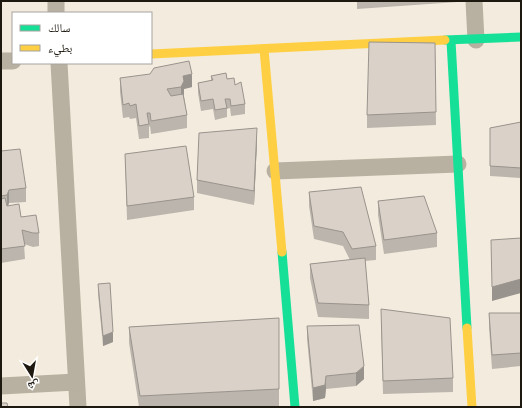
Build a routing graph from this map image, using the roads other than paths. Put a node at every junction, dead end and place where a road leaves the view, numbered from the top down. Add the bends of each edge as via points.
1 (56, 1) edge
2 (474, 1) edge
3 (56, 12) edge
4 (521, 37) edge
5 (451, 40) junction
6 (476, 40) junction
7 (264, 49) junction
8 (152, 54) edge
9 (1, 61) edge
10 (12, 61) edge
11 (59, 64) edge
12 (458, 164) junction
13 (275, 172) junction
14 (76, 382) junction
15 (1, 386) edge
16 (78, 407) edge
17 (296, 407) edge
18 (472, 407) edge

1 - 3 street
2 - 6 street
4 - 6 street
5 - 6 street
5 - 7 street
5 - 12 street
7 - 8 street
7 - 13 street
9 - 10 street
11 - 14 street
12 - 13 street
12 - 18 street
13 - 17 street
14 - 15 street
14 - 16 street

